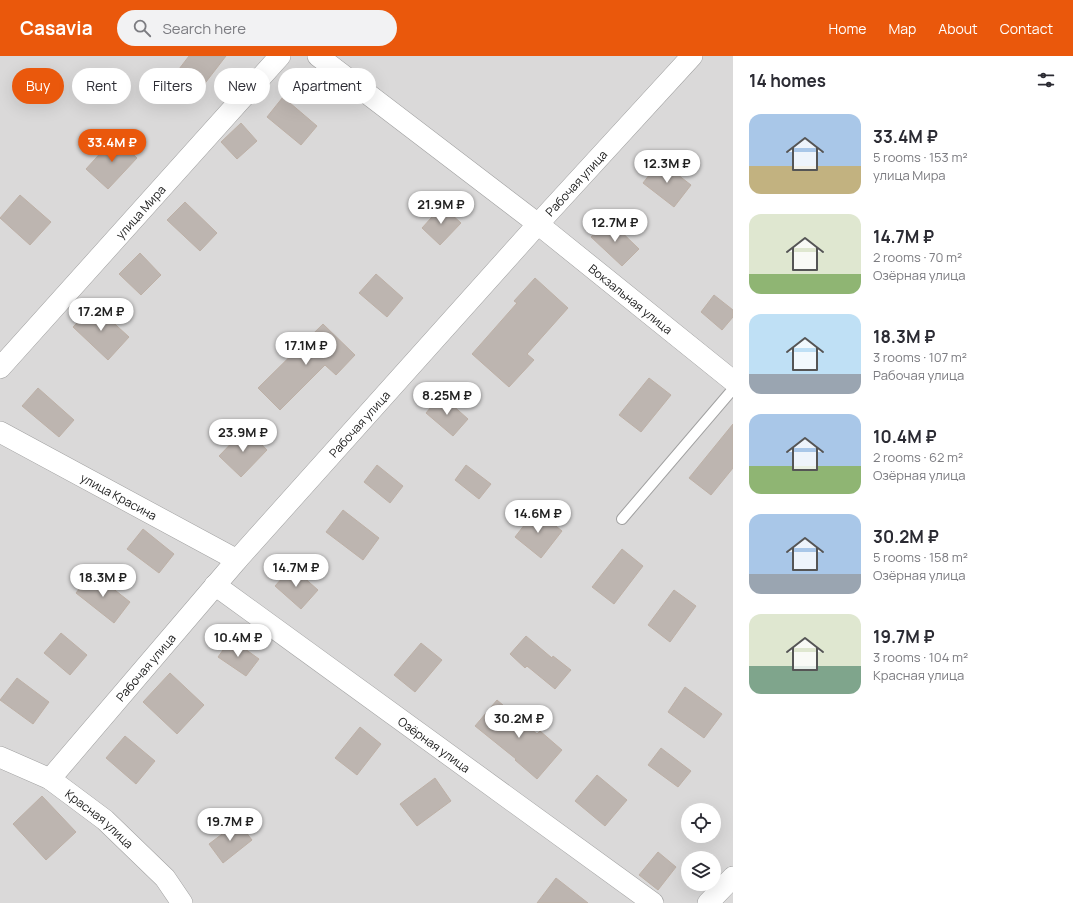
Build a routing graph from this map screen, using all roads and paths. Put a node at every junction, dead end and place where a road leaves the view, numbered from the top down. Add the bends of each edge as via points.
1 (280, 56) edge
2 (318, 56) edge
3 (692, 56) edge
4 (538, 224) junction
5 (0, 368) edge
6 (733, 381) edge
7 (733, 388) edge
8 (0, 432) edge
9 (622, 519) dead end
10 (237, 560) junction
11 (215, 585) junction
12 (0, 757) edge
13 (50, 779) junction
14 (733, 877) edge
15 (182, 903) edge
16 (653, 903) edge
17 (708, 903) edge

1 - 5 street, улица Мира
2 - 4 street, Вокзальная улица
3 - 4 street, Рабочая улица
4 - 6 street, Вокзальная улица
4 - 10 street, Рабочая улица
7 - 9 lane
8 - 10 street, улица Красина
10 - 11 street, Рабочая улица
11 - 13 street, Рабочая улица
11 - 16 street, Озёрная улица
12 - 13 street, Красная улица
13 - 15 street, Красная улица via 105,820 165,878
14 - 17 street

